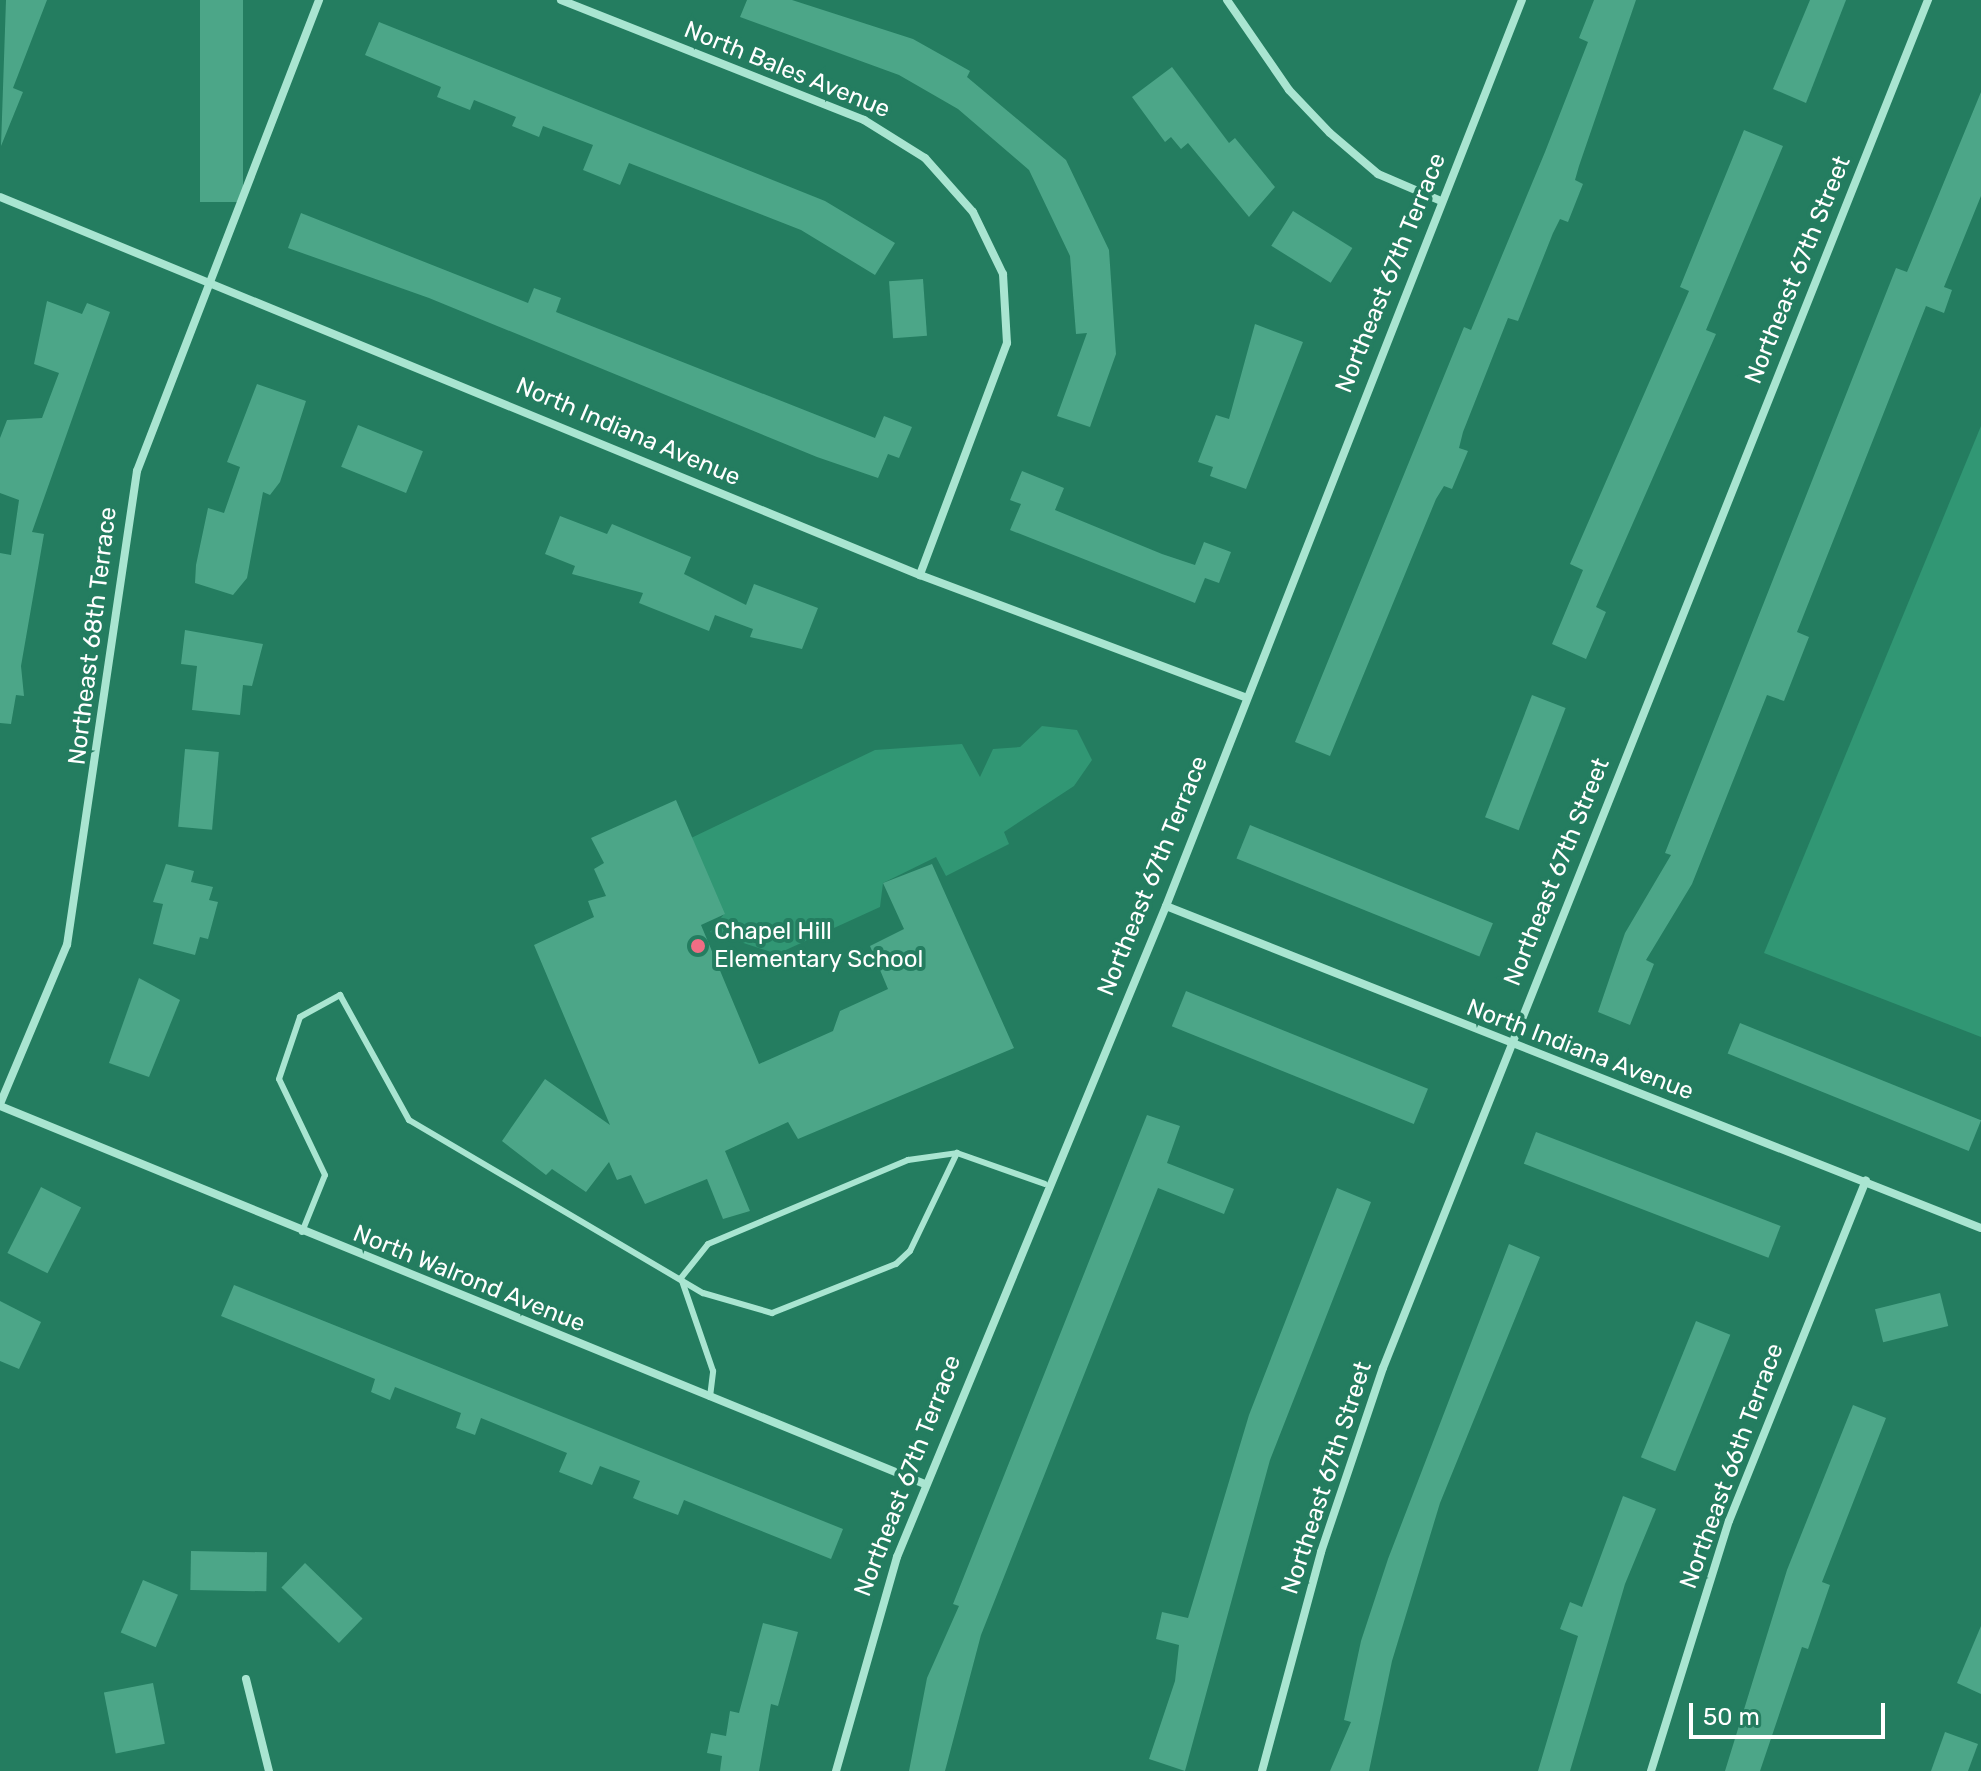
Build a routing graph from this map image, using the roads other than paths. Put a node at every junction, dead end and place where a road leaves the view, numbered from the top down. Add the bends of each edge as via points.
1 (319, 0) edge
2 (561, 0) edge
3 (1227, 0) edge
4 (1522, 0) edge
5 (1928, 0) edge
6 (0, 197) edge
7 (1441, 201) junction
8 (210, 280) junction
9 (920, 575) junction
10 (1244, 697) junction
11 (1166, 906) junction
12 (1509, 1045) junction
13 (0, 1105) edge
14 (957, 1153) junction
15 (1866, 1181) junction
16 (1045, 1184) junction
17 (1981, 1228) edge
18 (301, 1233) junction
19 (681, 1278) junction
20 (710, 1397) junction
21 (925, 1484) junction
22 (246, 1679) dead end
23 (269, 1771) edge
24 (836, 1771) edge
25 (1262, 1771) edge
26 (1651, 1771) edge

1 - 8 street, Northeast 68th Terrace
2 - 9 street, North Bales Avenue via 864,120 925,158 973,212 1003,274 1007,343
3 - 7 street via 1289,90 1330,133 1378,174
4 - 7 street, Northeast 67th Terrace
5 - 12 street, Northeast 67th Street
6 - 8 street, North Indiana Avenue
7 - 10 street, Northeast 67th Terrace
8 - 9 street, North Indiana Avenue
8 - 13 street, Northeast 68th Terrace via 137,471 120,551 99,754 67,945
9 - 10 street, North Indiana Avenue
10 - 11 street, Northeast 67th Terrace
11 - 12 street, North Indiana Avenue
11 - 16 street, Northeast 67th Terrace
12 - 15 street, North Indiana Avenue
12 - 25 street, Northeast 67th Street via 1361,1429
13 - 18 street, North Walrond Avenue
14 - 16 lane
14 - 19 lane via 908,1160 708,1244
14 - 19 lane via 910,1251 896,1264 772,1313 703,1293
15 - 17 street, North Indiana Avenue
15 - 26 street, Northeast 66th Terrace via 1729,1521
16 - 21 street, Northeast 67th Terrace
18 - 19 lane via 325,1175 279,1079 300,1017 340,995 409,1120
18 - 20 street, North Walrond Avenue
19 - 20 lane via 713,1371
20 - 21 street, North Walrond Avenue
21 - 24 street, Northeast 67th Terrace via 875,1617
22 - 23 street

